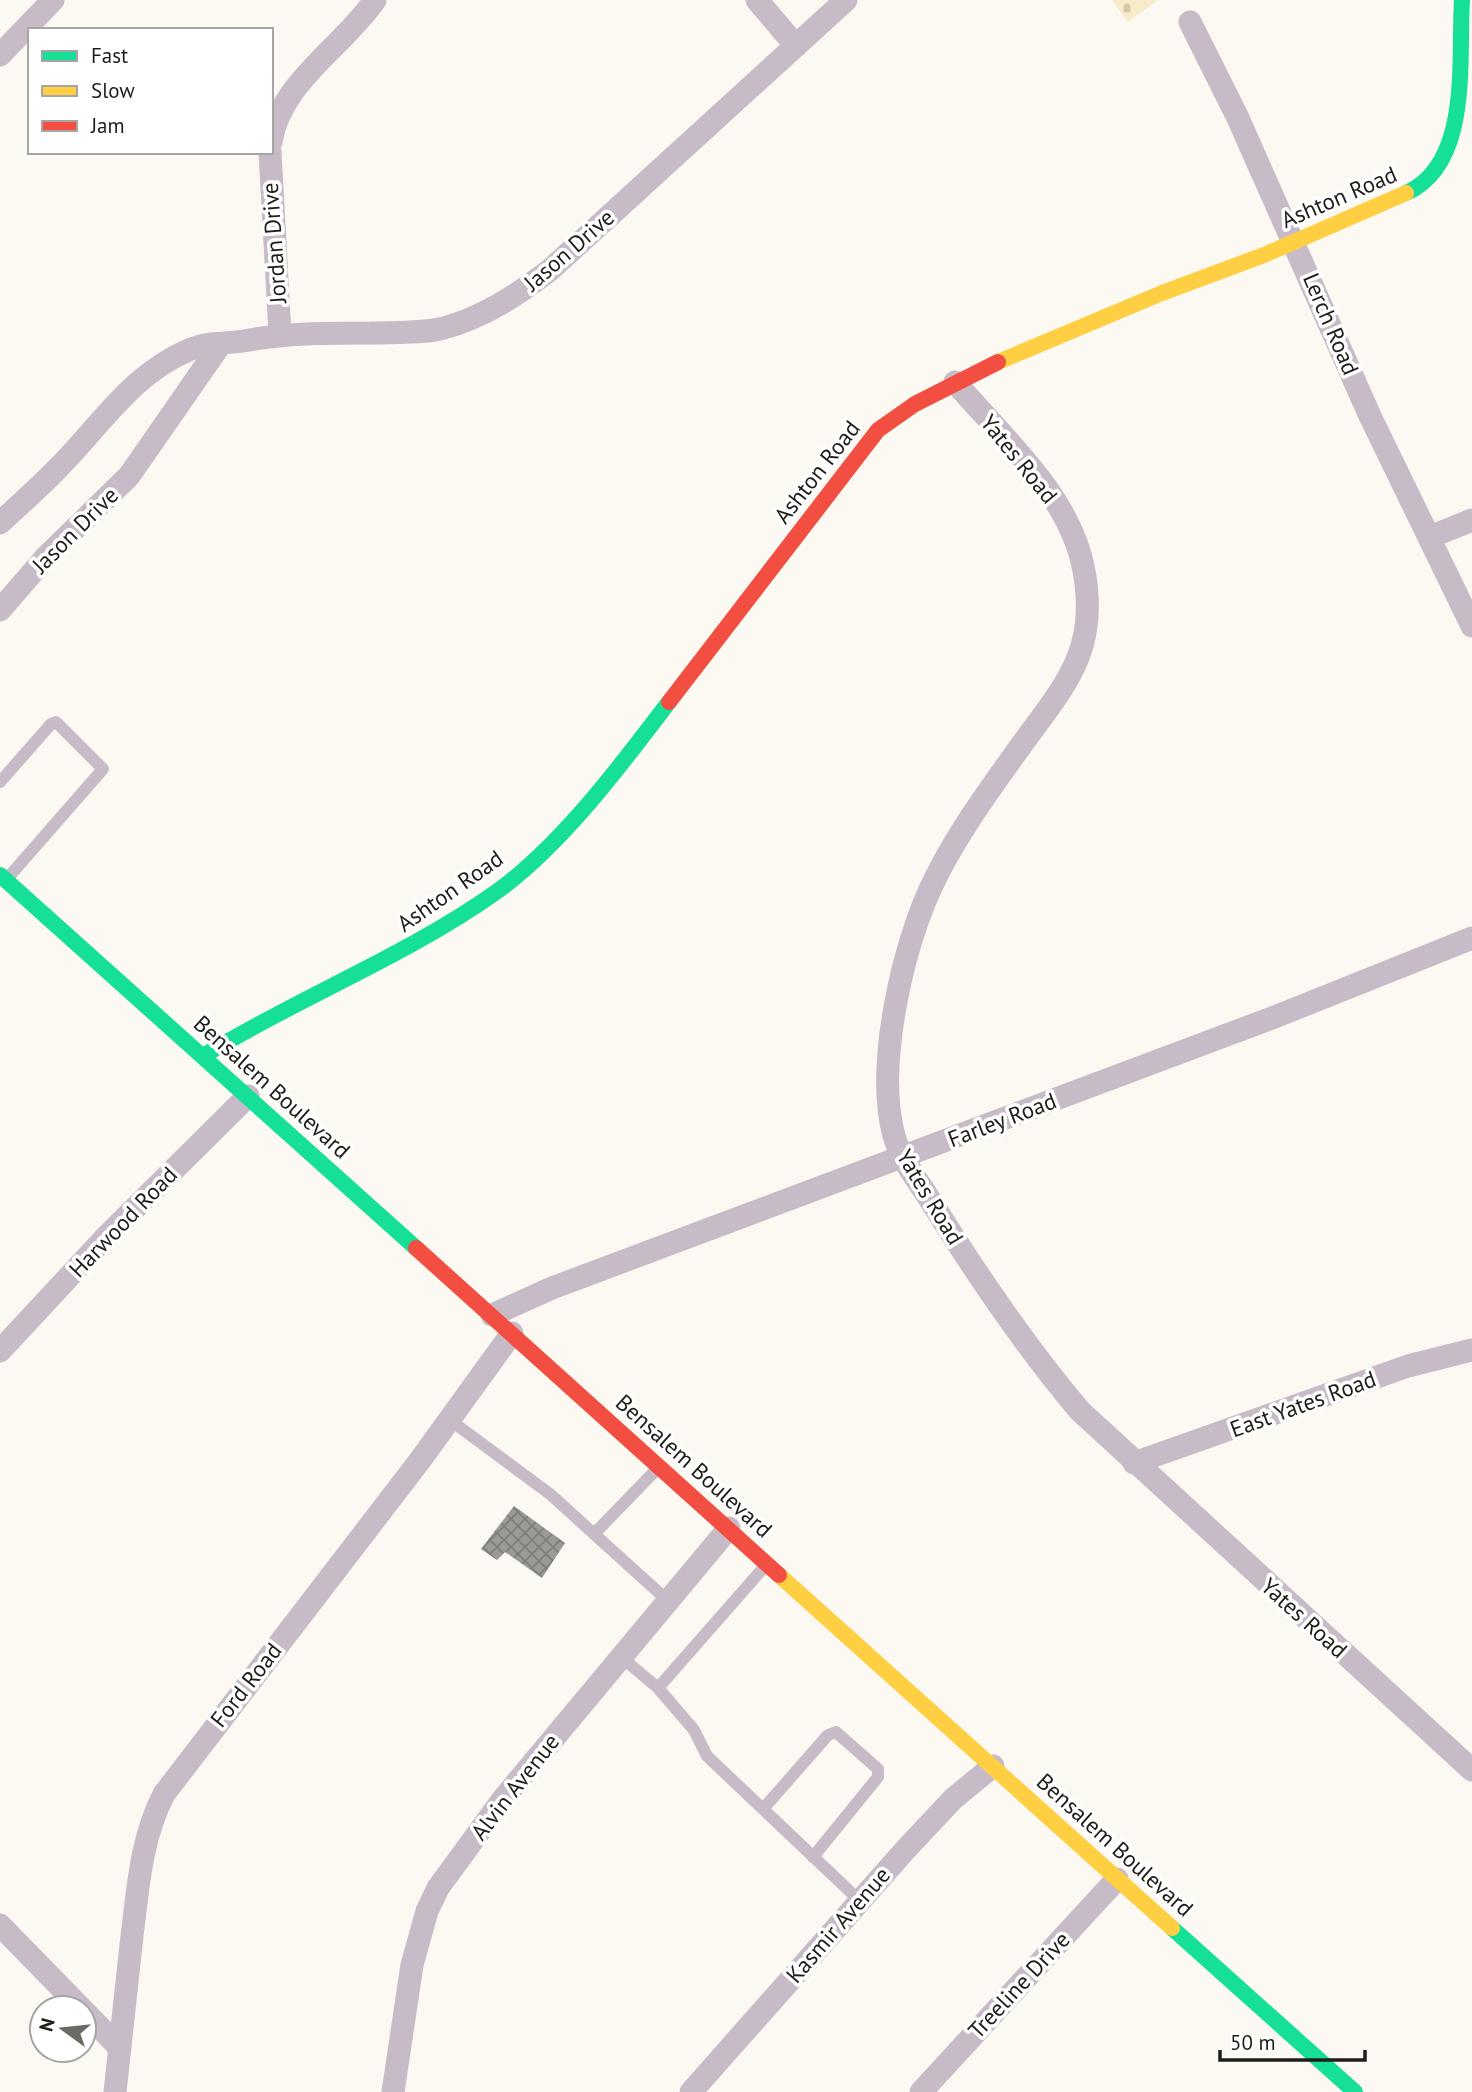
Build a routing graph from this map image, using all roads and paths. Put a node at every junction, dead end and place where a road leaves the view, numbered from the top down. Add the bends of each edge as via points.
1 (53, 0) edge
2 (375, 0) edge
3 (757, 0) edge
4 (846, 0) edge
5 (1462, 0) edge
6 (1190, 22) dead end
7 (796, 47) junction
8 (0, 55) edge
9 (273, 136) edge
10 (270, 154) edge
11 (1294, 239) junction
12 (281, 334) junction
13 (220, 345) junction
14 (955, 382) junction
15 (1472, 520) edge
16 (0, 523) edge
17 (1430, 537) junction
18 (0, 610) edge
19 (1472, 626) edge
20 (0, 782) edge
21 (3, 878) edge
22 (1472, 938) edge
23 (203, 1056) junction
24 (248, 1096) junction
25 (903, 1157) junction
26 (492, 1315) junction
27 (512, 1333) junction
28 (1472, 1350) edge
29 (0, 1351) edge
30 (450, 1420) junction
31 (1135, 1463) junction
32 (660, 1466) junction
33 (729, 1528) junction
34 (594, 1534) junction
35 (768, 1563) junction
36 (667, 1600) junction
37 (620, 1656) junction
38 (658, 1688) junction
39 (993, 1766) junction
40 (1472, 1770) edge
41 (763, 1809) junction
42 (813, 1857) junction
43 (1117, 1879) junction
44 (859, 1901) junction
45 (0, 1925) edge
46 (68, 1994) edge
47 (98, 2025) edge
48 (120, 2048) junction
49 (115, 2092) edge
50 (393, 2092) edge
51 (691, 2092) edge
52 (921, 2092) edge
53 (1354, 2092) edge

1 - 8 street
2 - 9 street via 292,91
3 - 7 street
4 - 7 street, Jason Drive
5 - 11 main road, Ashton Road via 1457,126 1442,166 1420,187
6 - 11 street, Lerch Road
7 - 12 street, Jason Drive via 550,270 510,300 442,328
10 - 12 street, Jordan Drive
11 - 14 main road, Ashton Road
11 - 17 street, Lerch Road via 1370,416
12 - 13 street, Jason Drive
13 - 16 street, Jason Drive via 190,349 146,374 125,391 59,468
13 - 18 street, Jason Drive via 128,477 45,558
14 - 23 main road, Ashton Road via 878,430 627,757 567,827 500,890 395,955 265,1018
14 - 25 street, Yates Road via 1044,485 1063,515 1084,567 1087,620 1072,675 961,832 923,907 895,1008 889,1052 890,1115
15 - 17 street
17 - 19 street, Lerch Road
20 - 21 lane via 56,722 103,769
21 - 23 main road, Bensalem Boulevard
22 - 25 street, Farley Road
23 - 24 main road, Bensalem Boulevard
24 - 26 main road, Bensalem Boulevard
24 - 29 street, Harwood Road via 104,1239
25 - 26 street, Farley Road via 552,1288
25 - 31 street, Yates Road via 1042,1366 1080,1411
26 - 27 main road, Bensalem Boulevard
27 - 30 street, Ford Road
27 - 32 main road, Bensalem Boulevard
28 - 31 street, East Yates Road via 1408,1366
30 - 34 lane via 550,1494
30 - 48 street, Ford Road via 159,1804 138,1888
31 - 40 street, Yates Road
32 - 33 main road, Bensalem Boulevard
32 - 34 lane
33 - 35 main road, Bensalem Boulevard
33 - 36 street, Alvin Avenue
34 - 36 lane
35 - 38 lane
35 - 39 main road, Bensalem Boulevard
36 - 37 street, Alvin Avenue
37 - 38 lane
37 - 50 street, Alvin Avenue via 503,1798 438,1888 412,1965
38 - 41 lane via 694,1730 707,1756
39 - 43 main road, Bensalem Boulevard
39 - 44 street, Kasmir Avenue via 953,1799
41 - 42 lane
41 - 42 lane via 828,1735 836,1732 878,1769 878,1777
42 - 44 lane
43 - 52 street, Treeline Drive
43 - 53 main road, Bensalem Boulevard
44 - 51 street, Kasmir Avenue
45 - 46 street
47 - 48 street
48 - 49 street, Ford Road

